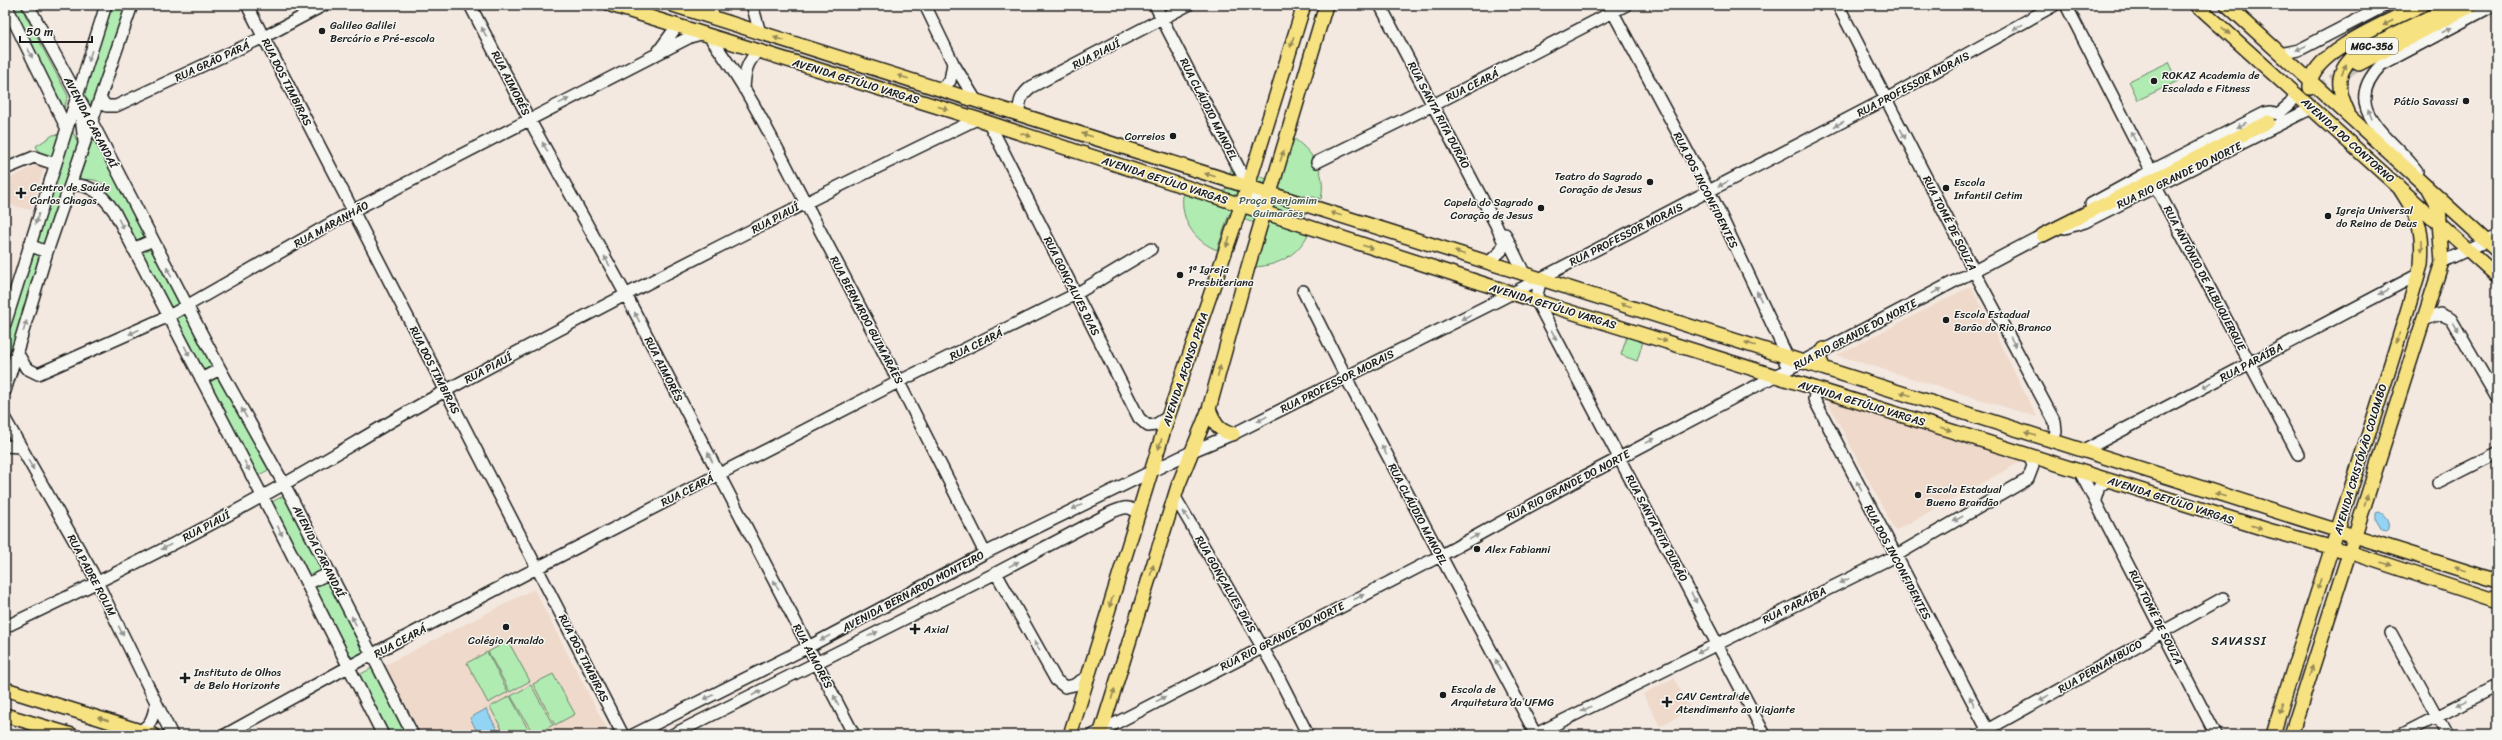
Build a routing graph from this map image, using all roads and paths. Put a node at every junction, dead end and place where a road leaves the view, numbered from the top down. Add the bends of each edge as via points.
1 (6, 5) edge
2 (28, 5) edge
3 (106, 5) edge
4 (132, 5) edge
5 (247, 5) edge
6 (324, 5) edge
7 (470, 5) edge
8 (611, 5) edge
9 (669, 5) edge
10 (673, 5) edge
11 (706, 5) edge
12 (754, 5) edge
13 (925, 5) edge
14 (1155, 5) edge
15 (1188, 5) edge
16 (1304, 5) edge
17 (1326, 5) edge
18 (1380, 5) edge
19 (1626, 5) edge
20 (1838, 5) edge
21 (2197, 5) edge
22 (2227, 5) edge
23 (2386, 5) edge
24 (2422, 5) edge
25 (2454, 5) edge
26 (2473, 5) edge
27 (2494, 5) edge
28 (2053, 6) edge
29 (2069, 6) edge
30 (1611, 8) edge
31 (716, 19) junction
32 (1163, 20) junction
33 (677, 26) junction
34 (760, 33) junction
35 (705, 35) junction
36 (264, 37) junction
37 (733, 42) junction
38 (759, 50) junction
39 (2280, 54) junction
40 (653, 57) junction
41 (953, 63) junction
42 (2359, 64) tunnel mouth
43 (2310, 81) junction
44 (744, 89) junction
45 (940, 89) junction
46 (2297, 94) junction
47 (77, 95) junction
48 (100, 99) junction
49 (974, 99) junction
50 (1886, 99) junction
51 (1434, 104) junction
52 (2312, 108) junction
53 (1019, 113) junction
54 (2322, 117) junction
55 (529, 118) junction
56 (2352, 118) junction
57 (983, 121) junction
58 (2275, 121) junction
59 (93, 124) junction
60 (67, 129) junction
61 (83, 151) junction
62 (1317, 162) dead end
63 (55, 164) junction
64 (5, 169) edge
65 (2150, 171) junction
66 (72, 184) junction
67 (1248, 186) junction
68 (2156, 186) junction
69 (2398, 186) junction
70 (2428, 189) junction
71 (1709, 191) junction
72 (1270, 193) junction
73 (805, 202) junction
74 (1241, 204) junction
75 (354, 210) junction
76 (1265, 212) junction
77 (2440, 223) junction
78 (1496, 225) junction
79 (2043, 235) junction
80 (2491, 238) edge
81 (153, 240) junction
82 (29, 245) junction
83 (133, 249) junction
84 (1151, 249) dead end
85 (2467, 250) junction
86 (2497, 251) edge
87 (48, 252) junction
88 (1488, 262) junction
89 (2442, 262) junction
90 (1974, 271) junction
91 (1524, 273) junction
92 (2418, 274) junction
93 (2497, 276) edge
94 (1541, 278) junction
95 (1303, 291) dead end
96 (1512, 293) junction
97 (1076, 294) junction
98 (626, 295) junction
99 (1536, 300) junction
100 (186, 307) junction
101 (170, 316) junction
102 (2424, 320) junction
103 (5, 324) edge
104 (1824, 349) junction
105 (17, 352) junction
106 (1787, 356) junction
107 (1803, 361) junction
108 (2251, 362) junction
109 (1824, 368) junction
110 (220, 369) junction
111 (1346, 376) junction
112 (1775, 376) junction
113 (201, 379) junction
114 (900, 381) junction
115 (5, 390) edge
116 (446, 390) junction
117 (1820, 390) junction
118 (2497, 398) edge
119 (1209, 409) junction
120 (1168, 416) junction
121 (5, 419) edge
122 (1233, 434) junction
123 (2052, 441) junction
124 (5, 446) edge
125 (20, 447) junction
126 (1194, 450) junction
127 (2083, 451) junction
128 (2497, 453) edge
129 (2298, 454) dead end
130 (2030, 456) junction
131 (1620, 457) junction
132 (2079, 470) junction
133 (1151, 473) junction
134 (719, 474) junction
135 (2108, 480) junction
136 (2438, 483) dead end
137 (284, 484) junction
138 (1103, 495) junction
139 (262, 496) junction
140 (1175, 497) junction
141 (2094, 500) junction
142 (1112, 512) junction
143 (1140, 514) junction
144 (2338, 531) junction
145 (2355, 537) junction
146 (2332, 547) junction
147 (2349, 552) junction
148 (985, 553) junction
149 (1440, 556) junction
150 (1895, 556) junction
151 (537, 568) junction
152 (330, 573) junction
153 (996, 573) junction
154 (2497, 581) edge
155 (98, 583) junction
156 (307, 584) junction
157 (2223, 598) dead end
158 (2497, 601) edge
159 (5, 627) edge
160 (2163, 630) junction
161 (2391, 633) dead end
162 (1718, 643) junction
163 (808, 647) junction
164 (1258, 648) junction
165 (372, 656) junction
166 (817, 662) junction
167 (348, 667) junction
168 (1087, 677) junction
169 (2497, 686) edge
170 (5, 689) edge
171 (156, 704) junction
172 (5, 715) edge
173 (2437, 716) junction
174 (139, 731) junction
175 (1985, 733) edge
176 (226, 734) edge
177 (1098, 734) edge
178 (72, 735) edge
179 (153, 735) edge
180 (172, 735) edge
181 (383, 735) edge
182 (413, 735) edge
183 (623, 735) edge
184 (633, 735) edge
185 (672, 735) edge
186 (854, 735) edge
187 (1070, 735) edge
188 (1308, 735) edge
189 (1535, 735) edge
190 (1765, 735) edge
191 (2216, 735) edge
192 (2273, 735) edge
193 (2291, 735) edge
194 (2401, 735) edge
195 (2447, 735) edge

1 -> 60 street, AVENIDA CARANDAÍ
2 - 47 street, AVENIDA CARANDAÍ
3 -> 47 street
4 - 48 street
5 - 36 street, RUA DOS TIMBIRAS
6 - 36 street, RUA GRÃO PARÁ
55 -> 7 street, RUA AIMORÉS
8 - 33 main road, AVENIDA GETÚLIO VARGAS
9 - 33 main road via 678,16
10 - 31 main road, AVENIDA GETÚLIO VARGAS
11 - 31 street
12 - 34 street
13 - 41 street
14 - 32 street, RUA CLÁUDIO MANOEL
15 - 32 street, RUA PIAUÍ
16 -> 67 main road, AVENIDA AFONSO PENA
72 -> 17 main road
18 - 51 street, RUA SANTA RITA DURÃO
19 - 30 street, RUA CEARÁ
20 - 50 street, RUA TOMÉ DE SOUZA
21 -> 46 main road, AVENIDA DO CONTORNO
22 - 39 main road, AVENIDA DO CONTORNO
23 -> 39 street, MGC-356 via 2299,50
24 -> 43 main road, MGC-356 via 2334,50 2314,70
56 -> 25 main road, MGC-356 via 2341,98 2339,83 2342,69 2348,60 2360,51
26 - 42 main road
70 -> 27 street, MGC-356 via 2416,169 2380,133 2367,106 2365,88 2370,77 2382,65
28 - 29 street, RUA PROFESSOR MORAIS
28 -> 50 street, RUA PROFESSOR MORAIS
65 -> 29 street
30 - 51 street, RUA CEARÁ
30 - 71 street, RUA DOS INCONFIDENTES
31 - 34 main road, AVENIDA GETÚLIO VARGAS
31 - 37 main road
32 - 53 street, RUA PIAUÍ via 1031,87 1019,101
32 - 67 street, RUA CLÁUDIO MANOEL
33 - 35 main road, AVENIDA GETÚLIO VARGAS
33 - 40 street, RUA MARANHÃO
45 -> 34 main road, AVENIDA GETÚLIO VARGAS
35 - 37 main road, AVENIDA GETÚLIO VARGAS
35 - 40 street, RUA MARANHÃO via 690,37
35 - 44 street, RUA BERNARDO GUIMARÃES
36 - 48 street, RUA GRÃO PARÁ via 116,106 106,106
36 - 75 street, RUA DOS TIMBIRAS
37 - 38 main road, AVENIDA GETÚLIO VARGAS
38 - 44 street via 748,61
38 -> 57 main road, AVENIDA GETÚLIO VARGAS
39 - 43 main road, AVENIDA DO CONTORNO
55 -> 40 street, RUA MARANHÃO
41 - 45 street via 950,81
41 - 49 street
43 - 54 main road via 2314,103
43 - 56 main road, AVENIDA DO CONTORNO
44 - 73 street, RUA BERNARDO GUIMARÃES
45 - 49 main road, AVENIDA GETÚLIO VARGAS
46 - 52 main road, AVENIDA DO CONTORNO
46 - 58 street, RUA RIO GRANDE DO NORTE
47 - 59 street, AVENIDA CARANDAÍ
47 - 60 street
47 - 61 street via 84,129
48 - 59 street
49 - 53 main road, AVENIDA GETÚLIO VARGAS
50 -> 71 street, RUA PROFESSOR MORAIS
50 -> 90 street, RUA TOMÉ DE SOUZA
51 - 62 street, RUA CEARÁ
51 - 78 street, RUA SANTA RITA DURÃO
52 - 54 main road, AVENIDA DO CONTORNO
52 - 58 street, RUA RIO GRANDE DO NORTE
67 -> 53 main road, AVENIDA GETÚLIO VARGAS
54 - 69 main road, AVENIDA DO CONTORNO
55 - 75 street, RUA MARANHÃO
98 -> 55 street, RUA AIMORÉS
56 - 70 main road, AVENIDA DO CONTORNO
57 - 73 street, RUA PIAUÍ
57 -> 74 main road, AVENIDA GETÚLIO VARGAS
57 - 97 street, RUA GONÇALVES DIAS
58 -> 65 street, RUA RIO GRANDE DO NORTE via 2271,112 2264,114
58 - 68 street, RUA RIO GRANDE DO NORTE
58 - 79 main road
59 - 61 street
59 - 81 street, AVENIDA CARANDAÍ
60 - 63 street
61 - 66 street
63 - 64 street via 34,157
63 -> 82 street
65 - 79 street, RUA RIO GRANDE DO NORTE via 2079,211
66 -> 83 street via 90,187 107,202
66 - 87 street
67 - 72 main road, AVENIDA GETÚLIO VARGAS
67 - 74 main road, AVENIDA AFONSO PENA
67 - 76 street, RUA CLÁUDIO MANOEL
68 - 79 street, RUA RIO GRANDE DO NORTE via 2085,222
68 - 108 street, RUA ANTÔNIO DE ALBUQUERQUE
69 - 77 main road, AVENIDA DO CONTORNO
69 -> 92 main road, AVENIDA CRISTÓVÃO COLOMBO via 2416,212 2420,227 2423,245
70 - 77 main road, AVENIDA CRISTÓVÃO COLOMBO via 2438,208
70 - 80 main road, AVENIDA DO CONTORNO
71 - 94 street, RUA PROFESSOR MORAIS
106 -> 71 street, RUA DOS INCONFIDENTES
72 - 76 main road
88 -> 72 main road, AVENIDA GETÚLIO VARGAS
73 - 98 street, RUA PIAUÍ
73 - 114 street, RUA BERNARDO GUIMARÃES
74 - 76 main road, AVENIDA GETÚLIO VARGAS
74 -> 120 main road, AVENIDA AFONSO PENA
75 - 100 street, RUA MARANHÃO
75 - 116 street, RUA DOS TIMBIRAS
76 -> 96 main road, AVENIDA GETÚLIO VARGAS
119 -> 76 main road
77 - 85 main road, AVENIDA DO CONTORNO
77 - 89 main road, AVENIDA CRISTÓVÃO COLOMBO
78 - 88 street, RUA SANTA RITA DURÃO via 1504,244 1501,251
78 - 91 street, RUA SANTA RITA DURÃO via 1505,234
79 - 90 street, RUA RIO GRANDE DO NORTE
80 - 85 street
80 - 86 main road, AVENIDA DO CONTORNO
81 - 83 street
100 -> 81 street, AVENIDA CARANDAÍ
82 - 87 street
82 - 103 street
83 - 101 street
84 - 97 street, RUA CEARÁ
85 - 89 street
85 - 93 main road, AVENIDA DO CONTORNO
105 -> 87 street
88 - 91 main road, AVENIDA GETÚLIO VARGAS
89 - 102 main road, AVENIDA CRISTÓVÃO COLOMBO
104 -> 90 street, RUA RIO GRANDE DO NORTE
90 -> 123 street, RUA TOMÉ DE SOUZA via 2055,422 2056,432
91 - 94 main road, AVENIDA GETÚLIO VARGAS
92 -> 108 street, RUA PARAÍBA
92 -> 144 main road, AVENIDA CRISTÓVÃO COLOMBO
94 - 96 street, RUA PROFESSOR MORAIS
94 - 99 street
106 -> 94 main road, AVENIDA GETÚLIO VARGAS
95 - 111 street, RUA CLÁUDIO MANOEL
96 - 99 main road, AVENIDA GETÚLIO VARGAS
96 -> 111 street, RUA PROFESSOR MORAIS
97 - 114 street, RUA CEARÁ
97 - 120 street, RUA GONÇALVES DIAS via 1139,418 1148,426 1155,425
98 - 116 street, RUA PIAUÍ
134 -> 98 street, RUA AIMORÉS
99 -> 112 main road, AVENIDA GETÚLIO VARGAS
99 -> 131 street, RUA SANTA RITA DURÃO
100 - 101 street, RUA MARANHÃO
100 - 110 street, AVENIDA CARANDAÍ
101 -> 105 street, RUA MARANHÃO via 38,374 26,368
101 -> 113 street
102 -> 118 street via 2440,314 2451,319
145 -> 102 main road, AVENIDA CRISTÓVÃO COLOMBO
104 - 107 street, RUA RIO GRANDE DO NORTE
104 - 109 main road via 1819,359
105 - 115 street
106 - 107 main road, AVENIDA GETÚLIO VARGAS
106 - 112 street
107 - 109 main road, AVENIDA GETÚLIO VARGAS
107 - 112 street, RUA RIO GRANDE DO NORTE
108 -> 127 street, RUA PARAÍBA
108 - 129 street, RUA ANTÔNIO DE ALBUQUERQUE
123 -> 109 main road, AVENIDA GETÚLIO VARGAS
110 - 113 street
137 -> 110 street, AVENIDA CARANDAÍ
111 -> 122 street, RUA PROFESSOR MORAIS
149 -> 111 street, RUA CLÁUDIO MANOEL
112 - 117 main road, AVENIDA GETÚLIO VARGAS
131 -> 112 street, RUA RIO GRANDE DO NORTE
113 -> 139 street
114 - 134 street, RUA CEARÁ
114 - 148 street, RUA BERNARDO GUIMARÃES
116 - 137 street, RUA PIAUÍ
116 - 151 street, RUA DOS TIMBIRAS
117 -> 130 main road, AVENIDA GETÚLIO VARGAS
150 -> 117 street, RUA DOS INCONFIDENTES via 1814,399
119 - 122 main road via 1216,426 1223,432
119 - 126 main road
120 -> 133 main road, AVENIDA AFONSO PENA
121 - 125 street, RUA PADRE ROLIM
122 - 126 street, RUA PROFESSOR MORAIS
123 - 127 main road, AVENIDA GETÚLIO VARGAS
124 - 125 street
125 -> 155 street, RUA PADRE ROLIM
126 - 133 street, AVENIDA BERNARDO MONTEIRO
126 - 140 main road
144 -> 127 main road, AVENIDA GETÚLIO VARGAS
128 - 136 street
130 - 132 main road, AVENIDA GETÚLIO VARGAS
130 -> 150 street, RUA PARAÍBA via 2033,466 2028,479
149 -> 131 street, RUA RIO GRANDE DO NORTE
131 -> 162 street, RUA SANTA RITA DURÃO
132 - 135 main road, AVENIDA GETÚLIO VARGAS
132 - 141 street, RUA TOMÉ DE SOUZA
133 - 138 street, AVENIDA BERNARDO MONTEIRO
133 - 143 main road, AVENIDA AFONSO PENA
134 - 151 street, RUA CEARÁ
163 -> 134 street, RUA AIMORÉS
135 - 141 street via 2099,487
135 -> 146 main road, AVENIDA GETÚLIO VARGAS via 2268,530
137 - 139 street, RUA PIAUÍ
137 - 152 street, AVENIDA CARANDAÍ
138 - 142 street
138 -> 148 street, AVENIDA BERNARDO MONTEIRO
139 -> 155 street, RUA PIAUÍ
139 -> 156 street
164 -> 140 street, RUA GONÇALVES DIAS
177 -> 140 main road
141 - 160 street, RUA TOMÉ DE SOUZA
142 - 143 street, AVENIDA BERNARDO MONTEIRO via 1125,506
153 -> 142 street, AVENIDA BERNARDO MONTEIRO
143 -> 168 main road, AVENIDA AFONSO PENA
144 - 145 main road, AVENIDA GETÚLIO VARGAS
144 - 146 main road, AVENIDA CRISTÓVÃO COLOMBO
145 - 147 main road, AVENIDA CRISTÓVÃO COLOMBO
154 -> 145 main road, AVENIDA GETÚLIO VARGAS
146 - 147 main road, AVENIDA GETÚLIO VARGAS
146 -> 192 main road, AVENIDA CRISTÓVÃO COLOMBO
147 -> 158 main road, AVENIDA GETÚLIO VARGAS
193 -> 147 main road, AVENIDA CRISTÓVÃO COLOMBO
148 -> 163 street, AVENIDA BERNARDO MONTEIRO
164 -> 149 street, RUA RIO GRANDE DO NORTE
189 -> 149 street, RUA CLÁUDIO MANOEL
150 -> 162 street, RUA PARAÍBA
175 -> 150 street, RUA DOS INCONFIDENTES
151 - 165 street, RUA CEARÁ
151 - 183 street, RUA DOS TIMBIRAS
152 - 156 street
165 -> 152 street, AVENIDA CARANDAÍ
166 -> 153 street, AVENIDA BERNARDO MONTEIRO
168 -> 153 street via 1074,685 1065,686 1056,680
155 - 159 street, RUA PIAUÍ
155 -> 171 street, RUA PADRE ROLIM
156 - 167 street
157 - 160 street, RUA PERNAMBUCO
160 -> 175 street, RUA PERNAMBUCO
160 - 191 street, RUA TOMÉ DE SOUZA
161 - 173 street
162 -> 189 street, RUA PARAÍBA
162 - 190 street, RUA SANTA RITA DURÃO
163 - 166 street, RUA AIMORÉS
163 -> 184 street, AVENIDA BERNARDO MONTEIRO
177 -> 164 street, RUA RIO GRANDE DO NORTE
164 - 188 street via 1272,664
165 - 167 street, RUA CEARÁ
165 - 182 street, AVENIDA CARANDAÍ
185 -> 166 street, AVENIDA BERNARDO MONTEIRO
186 -> 166 street, RUA AIMORÉS
167 - 176 street, RUA CEARÁ
167 - 181 street
168 - 187 main road, AVENIDA AFONSO PENA
169 -> 173 street
174 -> 170 main road
171 - 174 street via 152,720
171 - 180 street, RUA PADRE ROLIM
172 - 178 main road
173 - 194 street
173 - 195 street
174 - 179 main road

